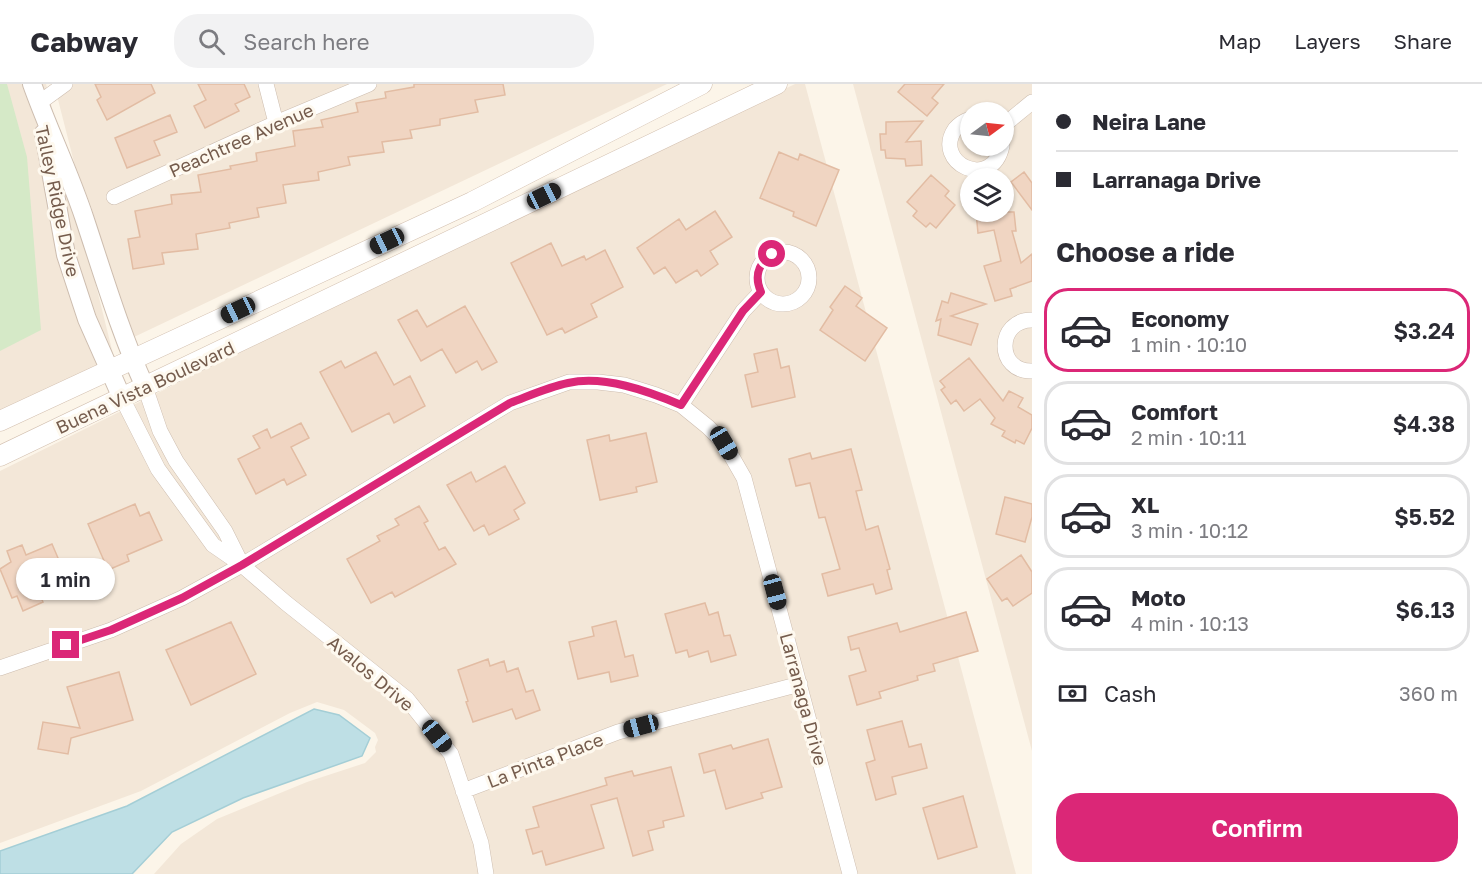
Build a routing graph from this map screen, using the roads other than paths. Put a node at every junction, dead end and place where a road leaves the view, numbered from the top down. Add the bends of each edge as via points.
1 (32, 84) edge
2 (65, 84) edge
3 (266, 84) edge
4 (369, 84) edge
5 (702, 84) edge
6 (777, 84) edge
7 (1032, 102) edge
8 (39, 103) junction
9 (1014, 117) edge
10 (276, 123) junction
11 (960, 124) edge
12 (998, 156) edge
13 (114, 197) dead end
14 (761, 292) dead end
15 (1032, 320) edge
16 (132, 359) junction
17 (109, 370) junction
18 (1032, 371) edge
19 (145, 387) junction
20 (122, 398) junction
21 (681, 405) junction
22 (0, 421) edge
23 (0, 456) edge
24 (242, 565) junction
25 (0, 668) edge
26 (800, 684) junction
27 (464, 791) junction
28 (486, 874) edge
29 (850, 874) edge

1 - 8 street, Talley Ridge Drive
2 - 8 street
3 - 10 street
4 - 10 street, Peachtree Avenue
5 - 16 main road, Buena Vista Boulevard via 472,202
6 - 19 main road, Buena Vista Boulevard
7 - 9 street
8 - 16 street, Talley Ridge Drive via 84,216
8 - 17 street, Talley Ridge Drive via 66,255
10 - 13 street, Peachtree Avenue
11 - 12 street via 950,141 950,150 959,165 974,170 990,166
14 - 21 street via 743,311
15 - 18 street via 1012,327 1004,343 1014,366
16 - 17 main road, Buena Vista Boulevard
16 - 19 street, Talley Ridge Drive
17 - 20 street, Talley Ridge Drive
17 - 22 main road, Buena Vista Boulevard
19 - 20 main road, Buena Vista Boulevard
19 - 24 street, Avalos Drive via 160,431 225,531
20 - 23 main road, Buena Vista Boulevard
20 - 24 street, Avalos Drive via 158,469 213,545
21 - 24 street, Larranaga Drive via 624,385 598,382 569,382 542,391 510,403
21 - 26 street, Larranaga Drive via 724,443 744,478
24 - 25 street, Larranaga Drive via 111,630
24 - 27 street, Avalos Drive via 407,699 451,754
26 - 27 street, La Pinta Place via 618,732
26 - 29 street, Larranaga Drive
27 - 28 street, Avalos Drive via 481,843

